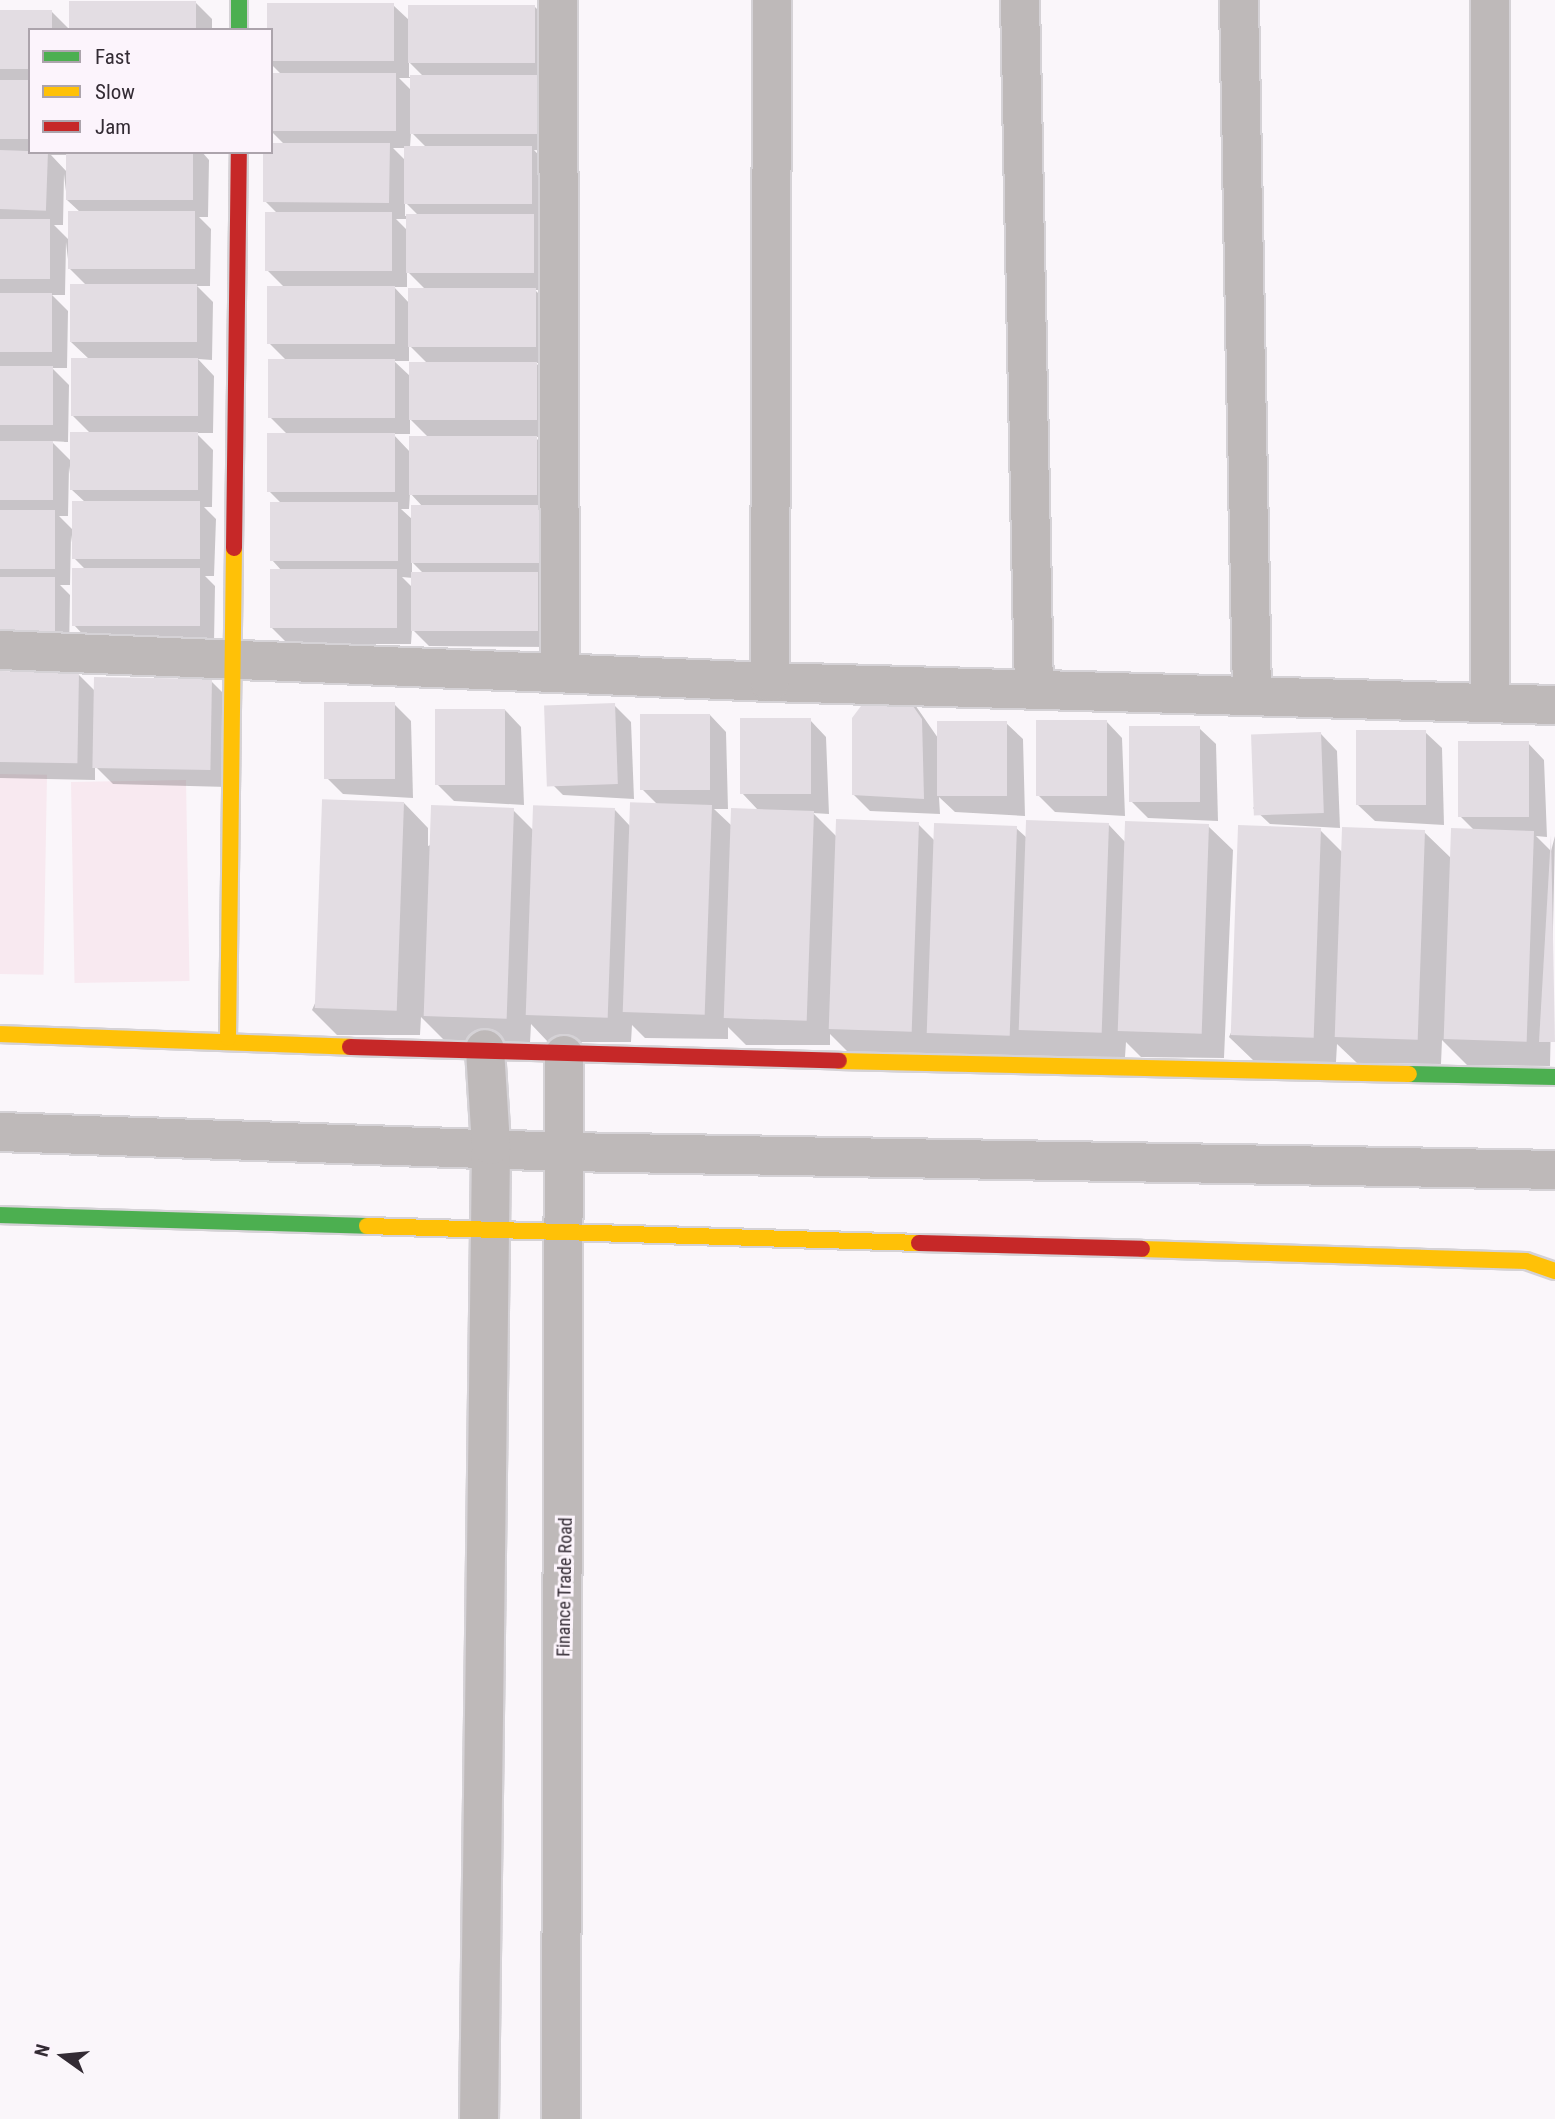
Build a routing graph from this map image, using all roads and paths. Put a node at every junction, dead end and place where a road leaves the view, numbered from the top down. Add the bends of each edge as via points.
1 (239, 0) edge
2 (558, 0) edge
3 (772, 0) edge
4 (1020, 0) edge
5 (1240, 0) edge
6 (1490, 0) edge
7 (239, 28) edge
8 (239, 154) edge
9 (0, 650) edge
10 (237, 657) junction
11 (560, 669) junction
12 (770, 682) junction
13 (1034, 690) junction
14 (1252, 696) junction
15 (1490, 703) junction
16 (1555, 705) edge
17 (0, 1034) edge
18 (228, 1038) junction
19 (485, 1049) junction
20 (564, 1055) junction
21 (1555, 1077) edge
22 (0, 1132) edge
23 (491, 1145) junction
24 (567, 1152) junction
25 (1555, 1170) edge
26 (0, 1216) edge
27 (489, 1226) junction
28 (568, 1230) junction
29 (1555, 1272) edge
30 (479, 2119) edge
31 (561, 2119) edge

1 - 7 street
2 - 11 street
3 - 12 street
4 - 13 street
5 - 14 street
6 - 15 street
8 - 10 street
9 - 10 street
10 - 11 street
10 - 18 street
11 - 12 street
12 - 13 street
13 - 14 street
14 - 15 street
15 - 16 street
17 - 18 street
18 - 19 street
19 - 20 street
19 - 23 street
20 - 21 street
20 - 24 street, Finance Trade Road
22 - 23 street
23 - 24 street
23 - 27 street
24 - 25 street
24 - 28 street, Finance Trade Road
26 - 27 street
27 - 28 street
27 - 30 street
28 - 29 street via 1526,1261
28 - 31 street, Finance Trade Road

